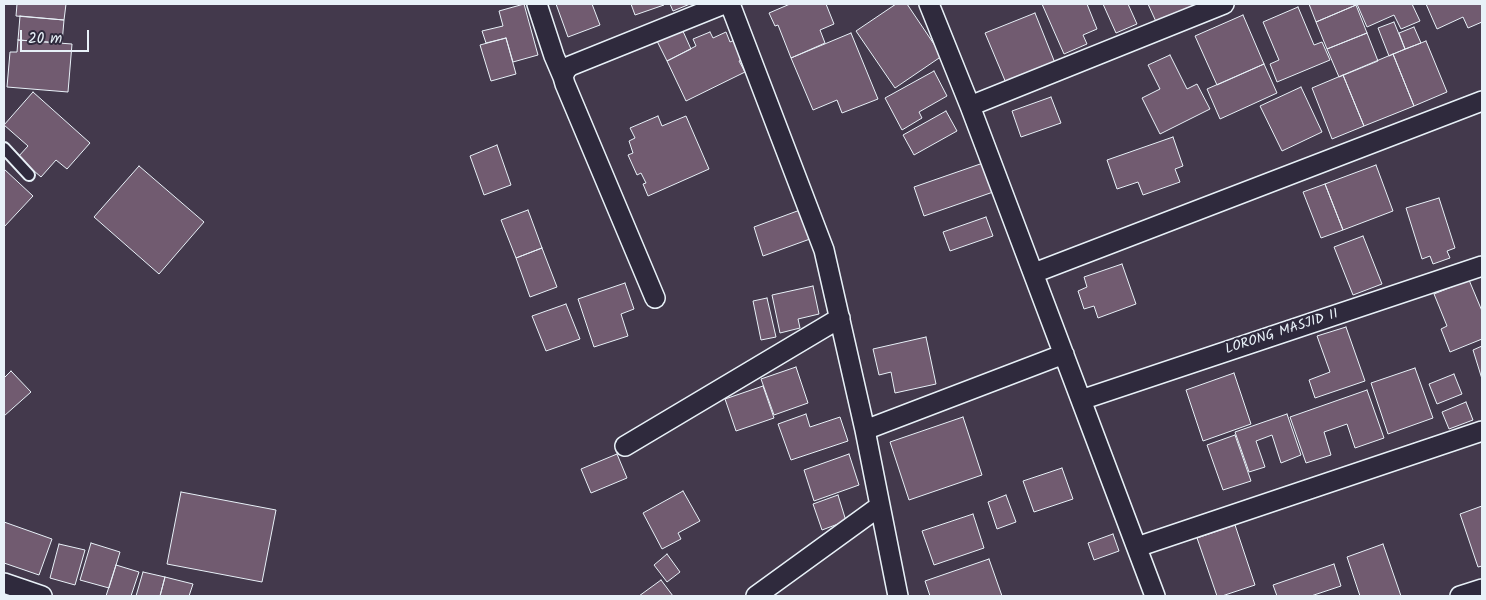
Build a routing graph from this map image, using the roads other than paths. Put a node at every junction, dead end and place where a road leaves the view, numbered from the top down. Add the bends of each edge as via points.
1 (537, 4) edge
2 (724, 4) edge
3 (730, 4) edge
4 (929, 4) edge
5 (1224, 4) edge
6 (563, 77) junction
7 (1482, 101) edge
8 (970, 106) junction
9 (4, 148) edge
10 (29, 175) dead end
11 (1482, 266) edge
12 (1034, 273) junction
13 (655, 298) dead end
14 (840, 318) junction
15 (1064, 354) junction
16 (1081, 400) junction
17 (865, 430) junction
18 (1482, 431) edge
19 (625, 446) dead end
20 (880, 506) junction
21 (1137, 548) junction
22 (4, 583) edge
23 (1482, 589) edge
24 (42, 596) edge
25 (756, 596) edge
26 (898, 596) edge
27 (1156, 596) edge
28 (1460, 596) edge

1 - 6 street
2 - 6 street via 570,66
3 - 14 street via 819,235
4 - 8 street
5 - 8 street
6 - 13 street
7 - 12 street
8 - 12 street
9 - 10 lane
11 - 16 street, LORONG MASJID II
12 - 15 street
14 - 17 street
14 - 19 street
15 - 16 street
15 - 17 street
16 - 21 street
17 - 20 street
18 - 21 street
20 - 25 street
20 - 26 street
21 - 27 street
22 - 24 street
23 - 28 street

